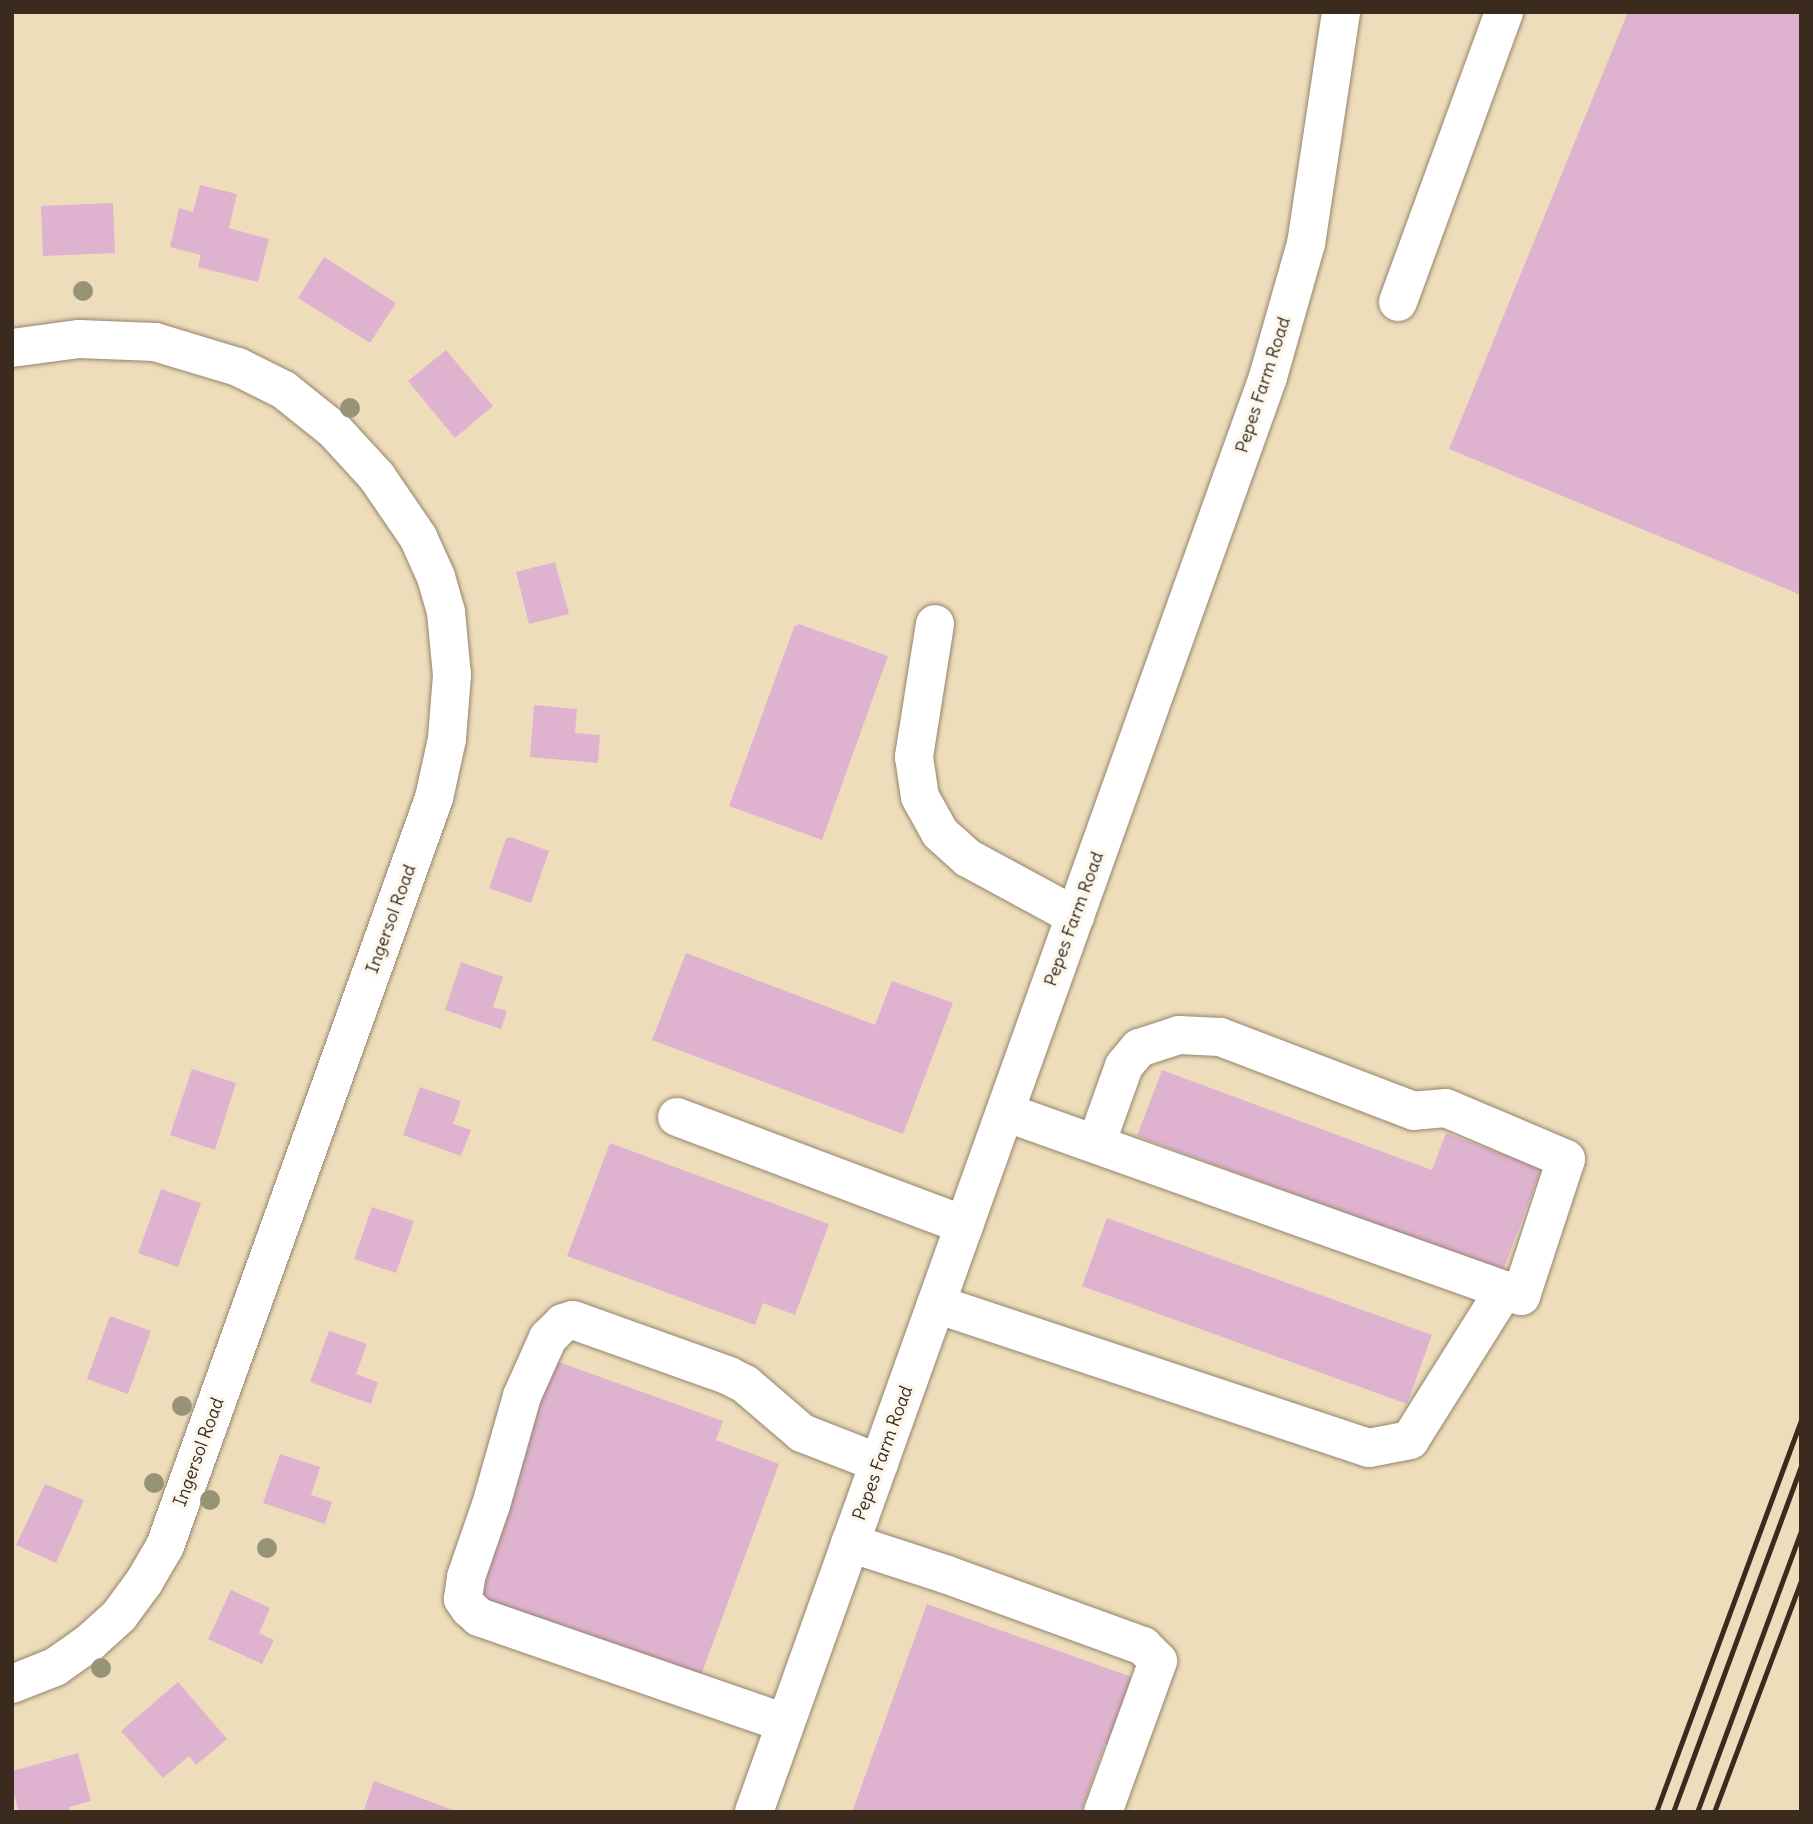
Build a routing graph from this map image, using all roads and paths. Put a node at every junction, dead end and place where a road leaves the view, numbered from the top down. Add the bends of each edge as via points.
1 (1342, 12) edge
2 (1504, 12) edge
3 (1398, 302) dead end
4 (12, 348) edge
5 (935, 624) dead end
6 (1075, 916) junction
7 (1005, 1112) junction
8 (677, 1116) dead end
9 (1096, 1144) junction
10 (964, 1225) junction
11 (1504, 1290) junction
12 (936, 1304) junction
13 (879, 1463) junction
14 (850, 1544) junction
15 (12, 1684) edge
16 (785, 1723) junction
17 (754, 1812) edge
18 (1103, 1812) edge

1 - 6 street, Pepes Farm Road via 1312,208 1293,293 1268,377
2 - 3 street
4 - 15 street, Ingersol Road via 79,340 155,342 238,367 284,390 334,430 377,477 418,537 446,612 452,675 447,739 434,798 165,1546 119,1616 55,1667
5 - 6 street via 914,757 920,797 940,833 968,858
6 - 7 street, Pepes Farm Road
7 - 9 street
7 - 10 street, Pepes Farm Road
8 - 10 street
9 - 11 street
9 - 11 street via 1124,1066 1139,1048 1179,1035 1220,1037 1414,1111 1446,1108 1566,1158 1521,1296
10 - 12 street, Pepes Farm Road
11 - 12 street via 1410,1440 1368,1448
12 - 13 street, Pepes Farm Road
13 - 14 street, Pepes Farm Road
13 - 16 street via 802,1433 745,1384 729,1376 573,1320 548,1338 522,1396 466,1577 463,1599 469,1608 479,1617
14 - 16 street, Pepes Farm Road
14 - 18 street via 1143,1646 1158,1661
16 - 17 street, Pepes Farm Road

